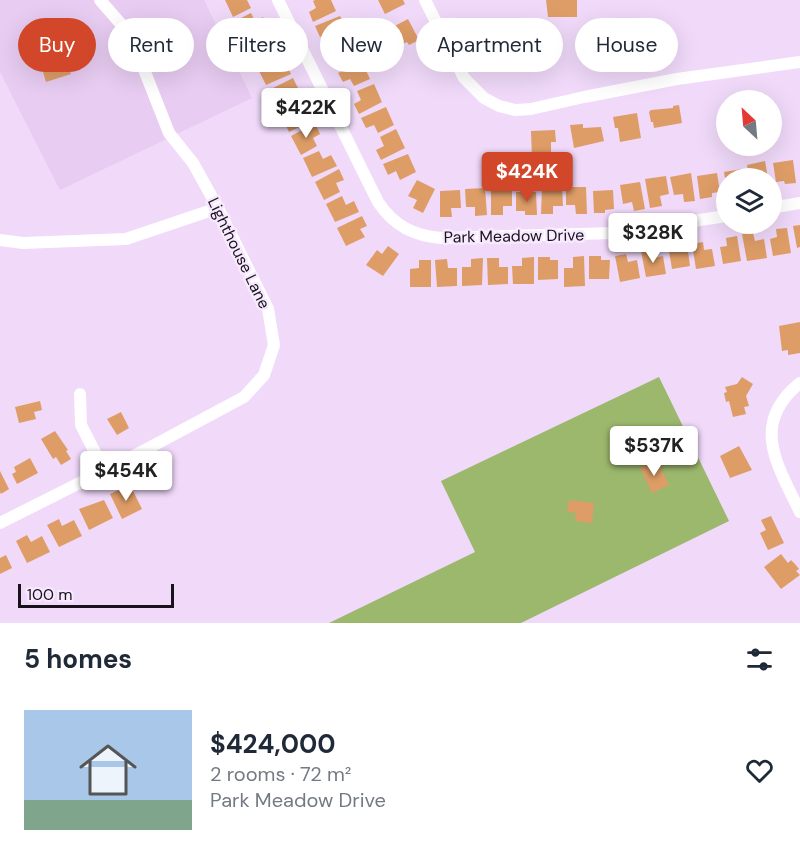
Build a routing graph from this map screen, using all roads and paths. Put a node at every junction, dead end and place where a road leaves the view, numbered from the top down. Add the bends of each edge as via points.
1 (100, 0) edge
2 (278, 0) edge
3 (425, 0) edge
4 (800, 62) edge
5 (800, 203) edge
6 (782, 206) edge
7 (218, 208) junction
8 (716, 218) edge
9 (0, 240) edge
10 (796, 386) edge
11 (80, 394) dead end
12 (104, 470) junction
13 (800, 512) edge
14 (0, 523) edge

1 - 7 street, Lighthouse Lane via 130,38 168,133 193,163
2 - 8 street, Park Meadow Drive via 378,202 408,230 442,238 593,234
3 - 4 street via 464,78 484,98 515,110 677,79
5 - 6 street
7 - 9 street via 126,239 23,243
7 - 12 street, Lighthouse Lane via 268,309 274,345 264,375 244,397
10 - 13 street via 776,415 771,437 775,461
11 - 12 street via 81,425
12 - 14 street, Lighthouse Lane

